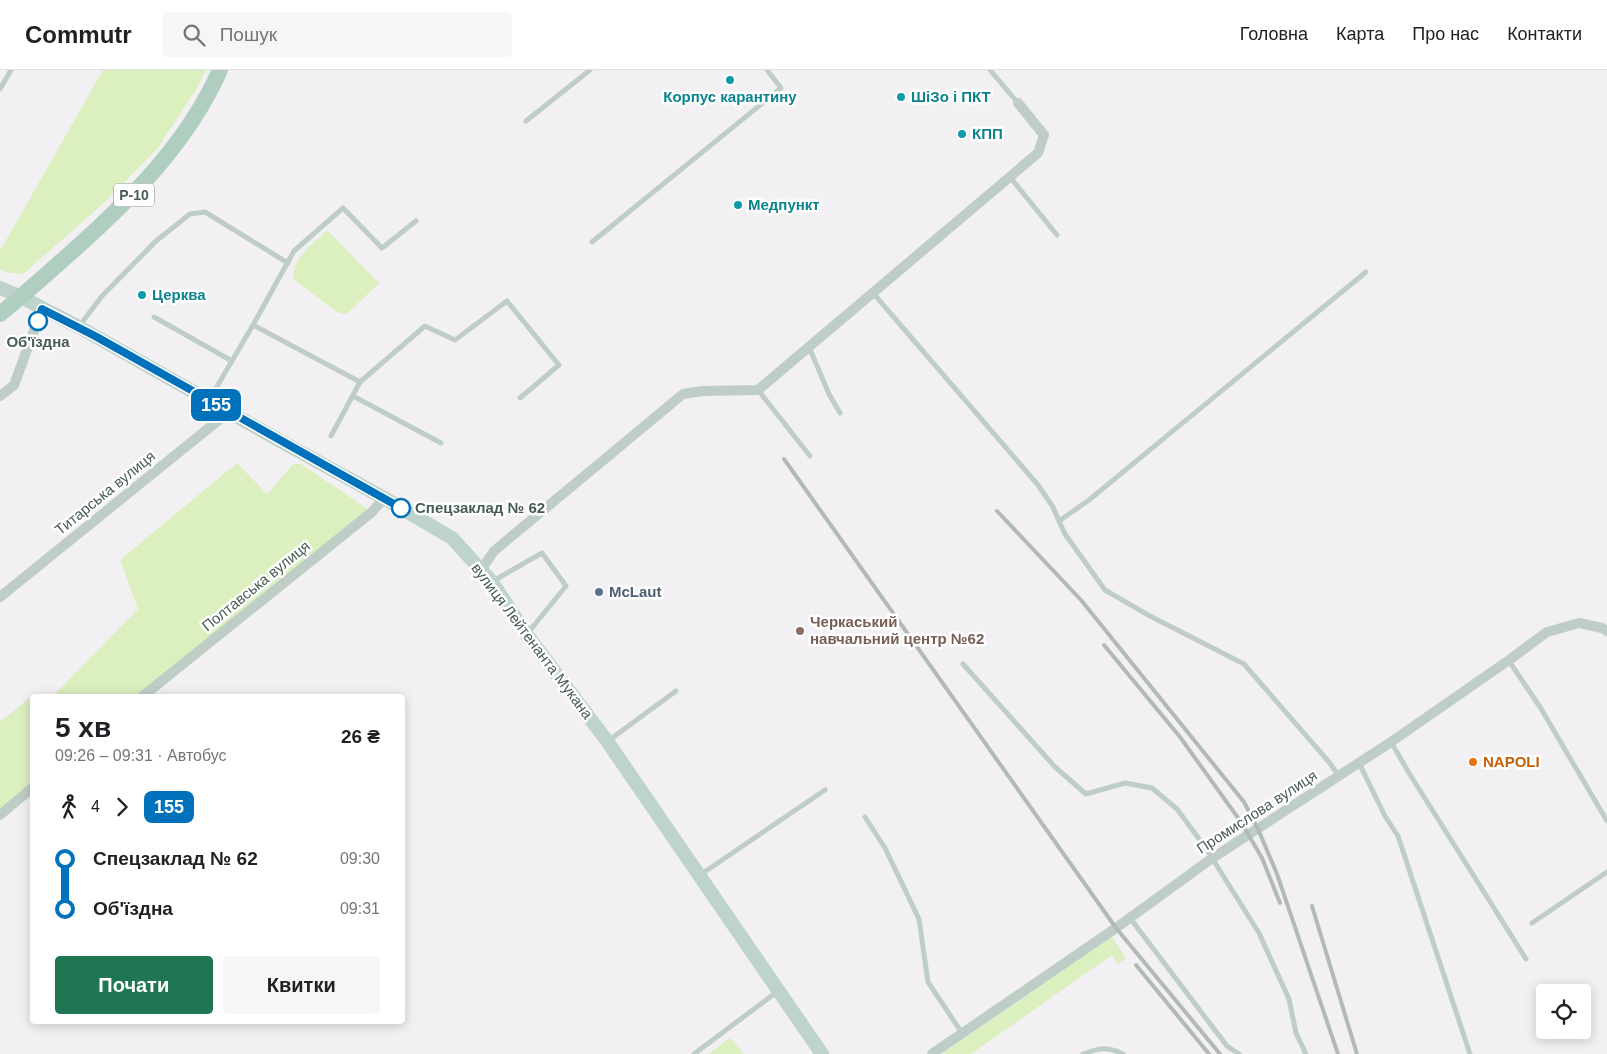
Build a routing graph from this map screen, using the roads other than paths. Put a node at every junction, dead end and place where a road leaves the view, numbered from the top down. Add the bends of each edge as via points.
1 (11, 70) edge
2 (220, 70) edge
3 (590, 70) edge
4 (767, 70) edge
5 (990, 70) edge
6 (0, 89) edge
7 (1018, 103) joint
8 (526, 121) dead end
9 (1009, 177) junction
10 (416, 221) dead end
11 (1057, 236) dead end
12 (592, 242) dead end
13 (288, 263) junction
14 (1366, 272) dead end
15 (0, 288) edge
16 (873, 292) junction
17 (21, 297) junction
18 (42, 309) junction
19 (0, 314) edge
20 (154, 316) dead end
21 (253, 325) junction
22 (78, 327) junction
23 (809, 346) junction
24 (232, 361) junction
25 (360, 382) junction
26 (758, 390) junction
27 (0, 396) edge
28 (353, 396) junction
29 (520, 398) dead end
30 (208, 400) junction
31 (227, 410) junction
32 (840, 412) dead end
33 (331, 436) dead end
34 (441, 443) dead end
35 (810, 456) dead end
36 (384, 498) junction
37 (1060, 521) junction
38 (481, 570) junction
39 (492, 582) junction
40 (0, 597) edge
41 (1607, 631) edge
42 (527, 635) junction
43 (1508, 660) junction
44 (963, 664) dead end
45 (676, 691) dead end
46 (146, 694) edge
47 (607, 741) junction
48 (1391, 742) junction
49 (1359, 763) junction
50 (1339, 777) junction
51 (30, 790) edge
52 (825, 790) dead end
53 (0, 814) edge
54 (864, 818) dead end
55 (1607, 821) edge
56 (1211, 859) junction
57 (1607, 872) edge
58 (700, 875) junction
59 (1130, 918) junction
60 (1532, 923) dead end
61 (1526, 959) dead end
62 (778, 991) junction
63 (962, 1033) junction
64 (694, 1054) edge
65 (822, 1054) edge
66 (932, 1054) edge
67 (1083, 1054) edge
68 (1123, 1054) edge
69 (1239, 1054) edge
70 (1306, 1054) edge
71 (1470, 1054) edge

1 - 6 lane
2 - 17 main road, Р-10 via 203,104 161,164 115,213
3 - 8 lane
4 - 12 lane via 782,88
5 - 7 lane
7 - 9 street via 1044,135 1038,153
9 - 11 lane
9 - 16 street
10 - 13 lane via 382,248 343,208 294,251
13 - 21 lane
13 - 22 lane via 205,212 190,214 156,241 97,302
14 - 37 lane
15 - 17 main road, вулиця Лейтенанта Мукана
16 - 23 street
16 - 37 lane via 1038,486
17 - 18 main road, вулиця Лейтенанта Мукана
17 - 19 main road, Р-10
18 - 22 main road, вулиця Лейтенанта Мукана
18 - 27 street via 14,386
20 - 24 lane
21 - 24 lane
21 - 25 lane
22 - 30 main road, вулиця Лейтенанта Мукана
23 - 26 street
23 - 32 lane
24 - 30 lane
25 - 28 lane
25 - 29 lane via 425,326 455,340 507,301 559,366
26 - 35 lane
26 - 38 street via 702,390 683,394 494,551
28 - 33 lane
28 - 34 lane
30 - 31 main road, вулиця Лейтенанта Мукана
31 - 36 main road, вулиця Лейтенанта Мукана
31 - 40 street, Титарська вулиця
36 - 38 main road, вулиця Лейтенанта Мукана via 452,538
36 - 46 street, Полтавська вулиця via 372,512
37 - 50 lane via 1065,534 1105,590 1244,664
38 - 39 main road, вулиця Лейтенанта Мукана
39 - 42 main road, вулиця Лейтенанта Мукана
39 - 42 lane via 542,553 566,586
41 - 43 street, Промислова вулиця via 1579,624 1559,628 1547,632
42 - 47 main road, вулиця Лейтенанта Мукана
43 - 48 street, Промислова вулиця
43 - 55 lane via 1540,707
44 - 56 lane via 1055,767 1086,794 1125,783 1152,788 1178,809
45 - 47 lane
47 - 58 main road, вулиця Лейтенанта Мукана
48 - 49 street, Промислова вулиця
48 - 61 lane
49 - 50 street, Промислова вулиця
49 - 71 lane via 1398,836
50 - 56 street, Промислова вулиця
51 - 53 street
52 - 58 lane
54 - 63 lane via 886,848 919,919 928,982
56 - 59 street, Промислова вулиця
56 - 70 lane via 1259,933 1289,1000 1296,1033
57 - 60 lane
58 - 62 main road, вулиця Лейтенанта Мукана
59 - 63 street, Промислова вулиця
59 - 69 lane via 1227,1046
62 - 64 lane
62 - 65 main road, вулиця Лейтенанта Мукана
63 - 66 street, Промислова вулиця
67 - 68 lane via 1099,1048

